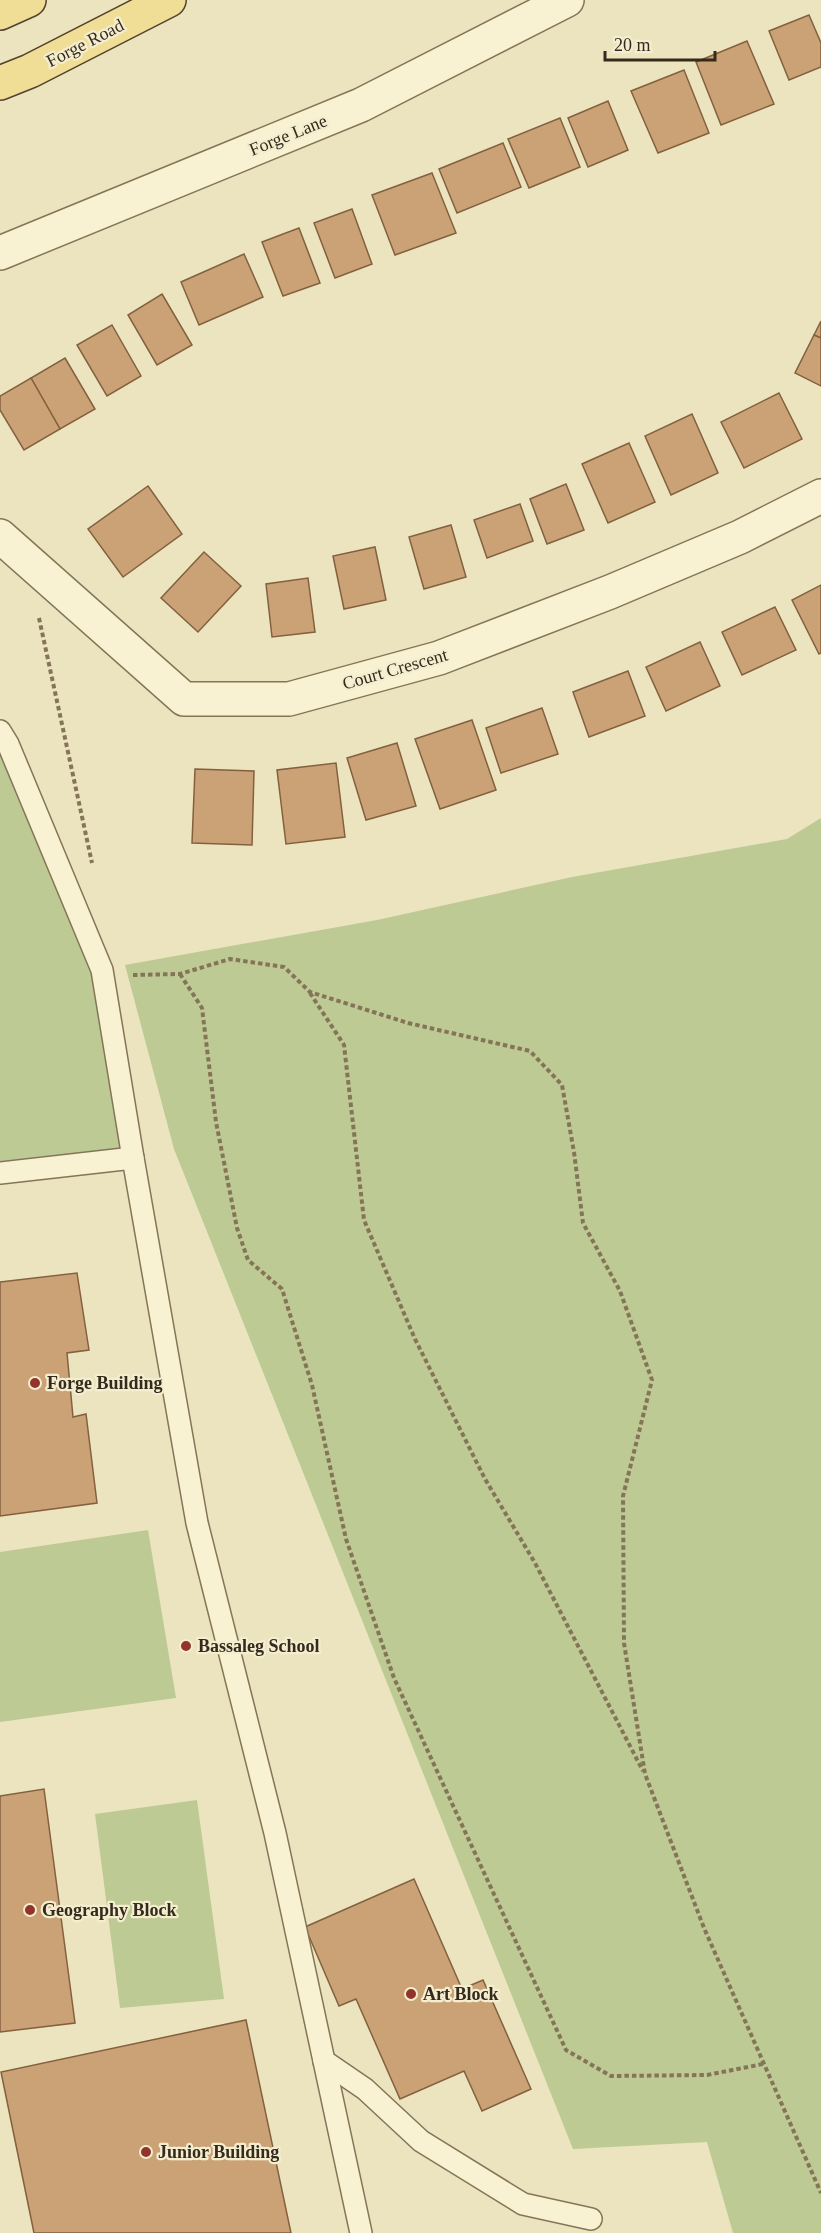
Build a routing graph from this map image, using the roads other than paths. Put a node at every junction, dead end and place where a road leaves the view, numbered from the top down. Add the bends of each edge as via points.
1 (29, 0) edge
2 (169, 0) edge
3 (567, 0) edge
4 (0, 13) edge
5 (0, 83) edge
6 (0, 253) edge
7 (821, 496) edge
8 (0, 536) edge
9 (0, 731) edge
10 (133, 1158) junction
11 (0, 1173) edge
12 (324, 2061) junction
13 (591, 2219) dead end
14 (361, 2233) edge

1 - 4 main road
2 - 5 main road, Forge Road
3 - 6 street, Forge Lane via 360,105
7 - 8 street, Court Crescent via 740,537 600,597 439,658 289,699 184,699
9 - 10 lane via 102,970
10 - 11 lane
10 - 12 lane via 197,1523 275,1833
12 - 13 lane via 365,2089 421,2141 523,2204
12 - 14 lane

